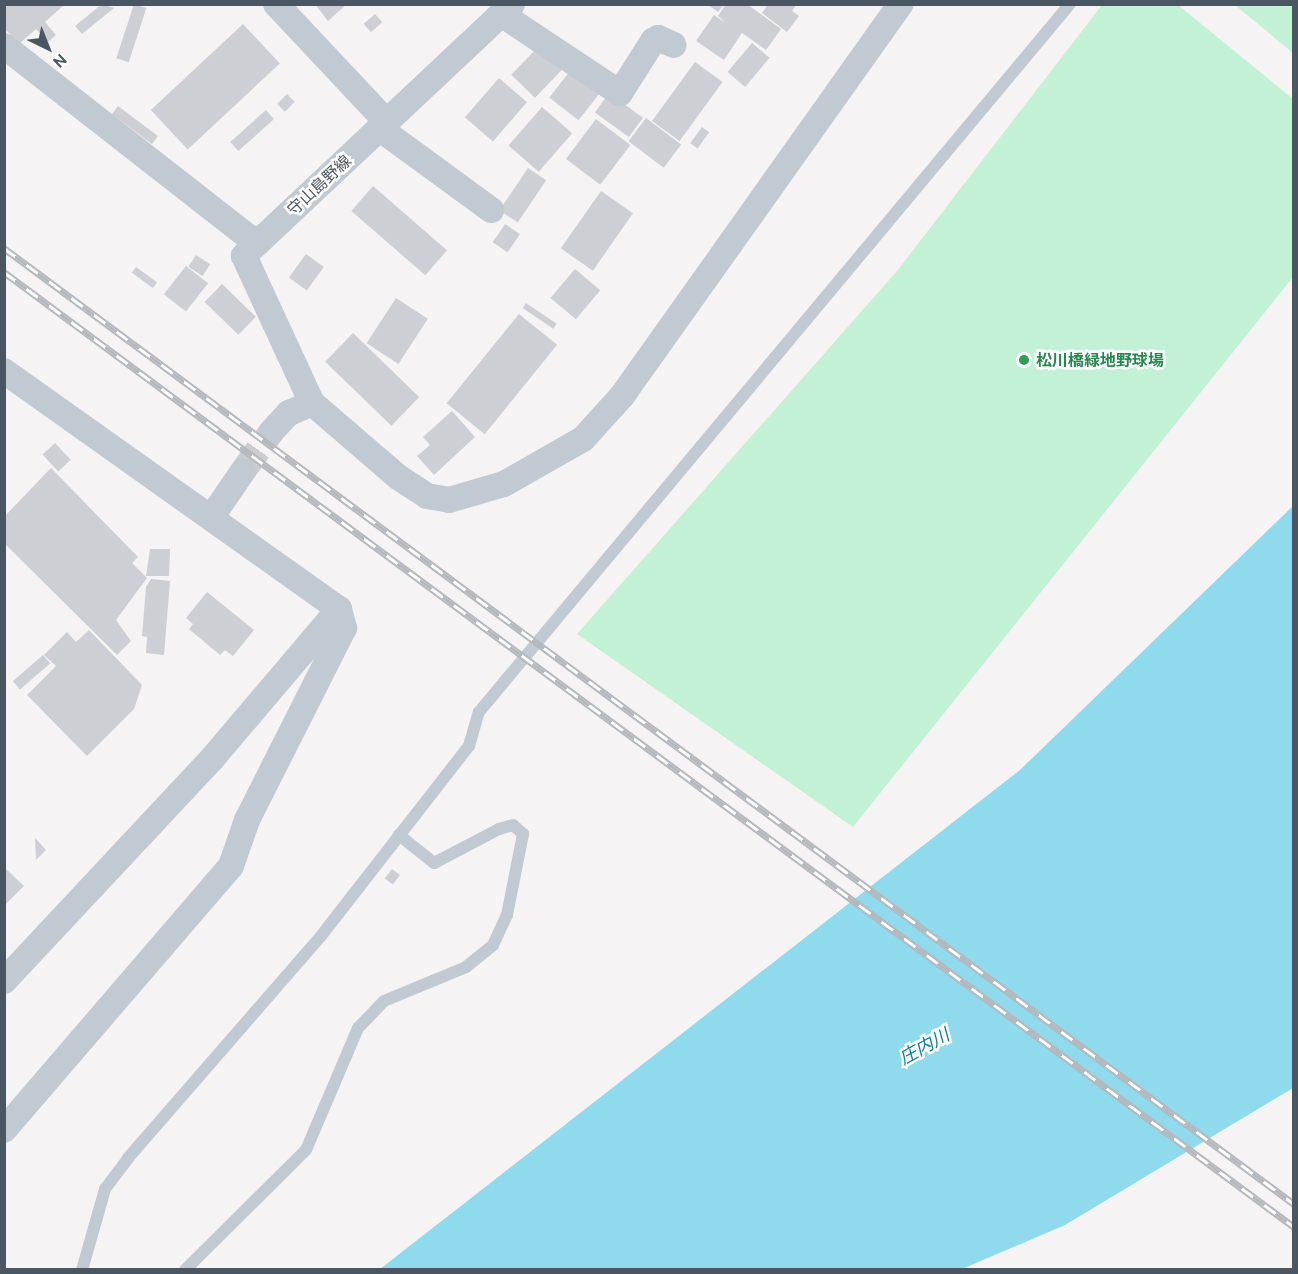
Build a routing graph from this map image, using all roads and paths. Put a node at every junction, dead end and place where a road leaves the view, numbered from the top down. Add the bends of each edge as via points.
1 (276, 4) edge
2 (901, 4) edge
3 (1070, 4) edge
4 (507, 9) edge
5 (674, 45) dead end
6 (4, 46) edge
7 (383, 125) junction
8 (491, 210) dead end
9 (257, 244) junction
10 (4, 371) edge
11 (312, 403) junction
12 (272, 431) tunnel mouth
13 (243, 471) tunnel mouth
14 (213, 515) junction
15 (339, 609) junction
16 (399, 834) junction
17 (4, 981) edge
18 (4, 1130) edge
19 (82, 1269) edge
20 (185, 1269) edge

1 - 7 street
2 - 11 street via 622,396 583,439 504,484 449,500 427,496 398,477
3 - 16 lane via 479,712 468,746
4 - 5 street via 620,93 653,41 658,38
4 - 7 street, 守山島野線
6 - 9 street
7 - 8 street
7 - 9 street, 守山島野線
9 - 11 street, 守山島野線 via 244,256
10 - 14 street
11 - 12 street via 289,413
13 - 14 street
14 - 15 street
15 - 17 street via 211,760
15 - 18 street via 344,628 340,642 247,820 231,866
16 - 19 lane via 274,993 105,1189
16 - 20 lane via 434,863 513,825 523,834 507,915 492,945 466,967 384,1001 358,1028 306,1150

